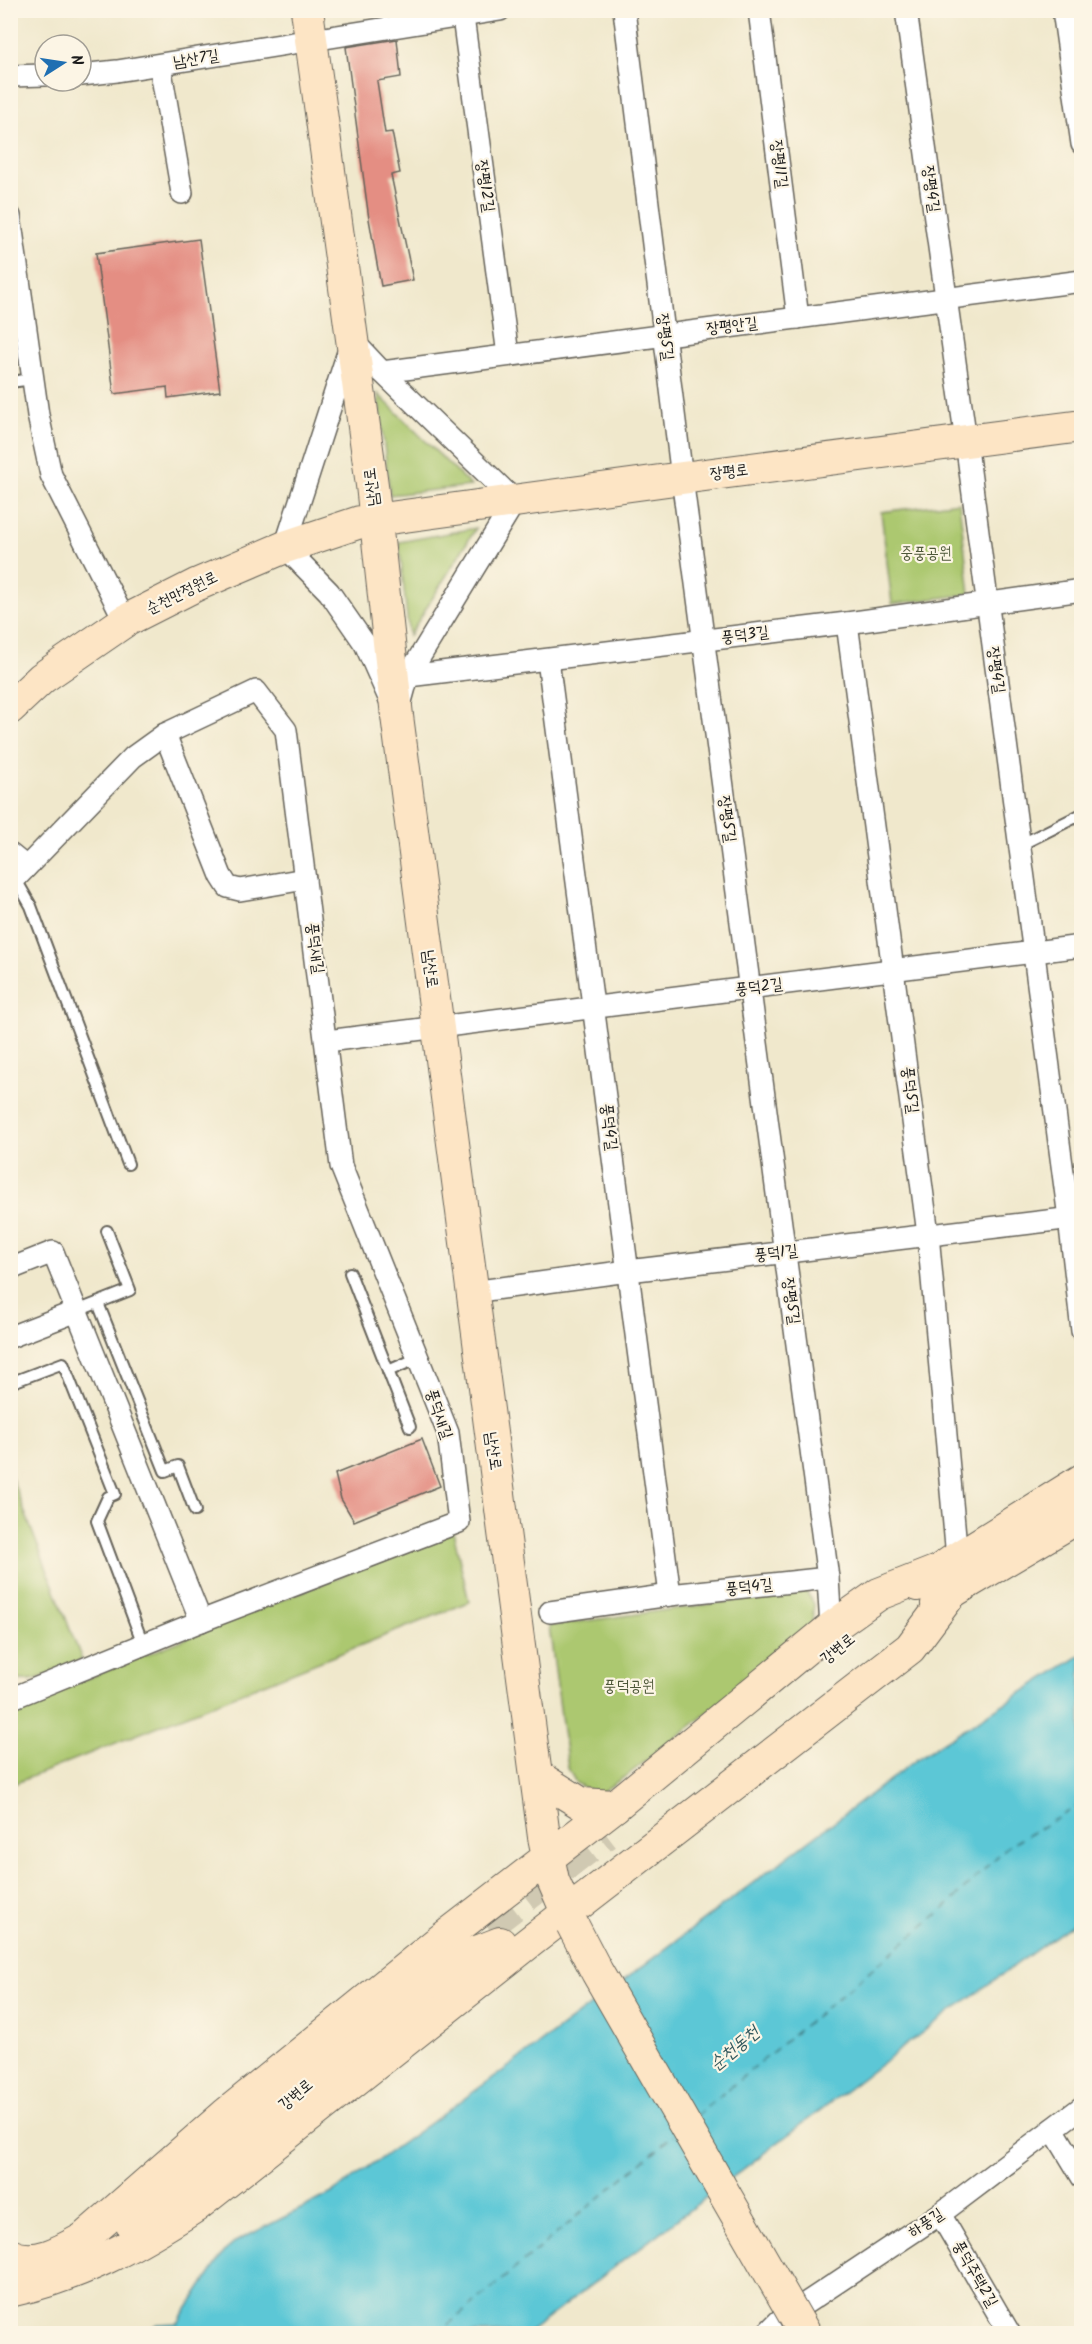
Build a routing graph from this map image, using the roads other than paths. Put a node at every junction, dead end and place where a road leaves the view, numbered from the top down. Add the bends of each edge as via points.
1 (308, 10) edge
2 (500, 10) edge
3 (624, 10) edge
4 (759, 10) edge
5 (906, 10) edge
6 (1063, 10) edge
7 (463, 16) junction
8 (312, 41) junction
9 (160, 65) junction
10 (93, 73) edge
11 (33, 75) edge
12 (10, 76) edge
13 (1082, 144) edge
14 (182, 193) dead end
15 (10, 216) edge
16 (1082, 281) edge
17 (946, 299) junction
18 (798, 318) junction
19 (664, 335) junction
20 (352, 340) junction
21 (508, 355) junction
22 (382, 372) junction
23 (33, 379) junction
24 (10, 382) edge
25 (1082, 426) edge
26 (966, 441) junction
27 (682, 478) junction
28 (515, 501) junction
29 (376, 519) junction
30 (285, 547) junction
31 (1082, 590) edge
32 (988, 603) junction
33 (125, 621) junction
34 (848, 623) junction
35 (704, 640) junction
36 (548, 660) junction
37 (408, 676) junction
38 (10, 708) edge
39 (397, 716) junction
40 (165, 734) junction
41 (1082, 814) edge
42 (1020, 845) junction
43 (15, 871) edge
44 (306, 879) junction
45 (1082, 946) edge
46 (1034, 952) junction
47 (895, 970) junction
48 (750, 988) junction
49 (593, 1009) junction
50 (437, 1029) junction
51 (327, 1041) junction
52 (128, 1164) dead end
53 (1075, 1218) edge
54 (107, 1231) dead end
55 (928, 1234) junction
56 (785, 1252) junction
57 (10, 1269) edge
58 (628, 1271) junction
59 (350, 1273) dead end
60 (472, 1292) junction
61 (98, 1303) junction
62 (77, 1311) junction
63 (1082, 1331) edge
64 (10, 1337) edge
65 (418, 1358) junction
66 (388, 1371) junction
67 (10, 1383) edge
68 (410, 1427) dead end
69 (1082, 1480) edge
70 (195, 1510) dead end
71 (1082, 1515) edge
72 (948, 1574) junction
73 (828, 1578) junction
74 (670, 1595) junction
75 (550, 1612) dead end
76 (201, 1620) junction
77 (831, 1628) junction
78 (143, 1644) junction
79 (11, 1698) edge
80 (537, 1776) junction
81 (613, 1831) junction
82 (549, 1858) junction
83 (570, 1919) junction
84 (494, 1934) tunnel mouth
85 (1082, 2107) edge
86 (1053, 2129) junction
87 (1082, 2177) edge
88 (940, 2214) junction
89 (10, 2255) edge
90 (63, 2264) junction
91 (10, 2291) edge
92 (766, 2334) edge
93 (805, 2334) edge
94 (1010, 2334) edge

1 - 8 main road, 남산로
2 - 7 street, 남산7길
3 - 19 street, 장평5길
4 - 18 street, 장평11길
5 - 17 street, 장평4길
6 - 13 street
7 - 8 street, 남산7길
7 - 21 street, 장평12길
8 - 9 street, 남산7길
8 - 20 main road, 남산로
9 - 10 street, 남산7길
9 - 14 street
11 - 12 street
15 - 23 street
16 - 17 street, 장평안길
17 - 18 street, 장평안길
17 - 26 street, 장평4길
18 - 19 street, 장평안길
19 - 21 street, 장평안길
19 - 27 street, 장평5길
20 - 22 street
20 - 29 main road, 남산로
20 - 30 street
21 - 22 street, 장평안길
22 - 28 street
23 - 24 lane
23 - 33 street via 51,475
25 - 26 main road, 장평로
26 - 27 main road, 장평로
26 - 32 street, 장평4길
27 - 28 main road, 장평로
27 - 35 street, 장평5길
28 - 29 main road, 장평로
28 - 37 street
29 - 30 main road, 순천만정원로
29 - 39 main road, 남산로
30 - 33 main road, 순천만정원로
30 - 39 street via 329,592 365,644
31 - 32 street, 풍덕3길
32 - 34 street, 풍덕3길
32 - 42 street, 장평4길
33 - 38 main road, 순천만정원로 via 72,655
34 - 35 street, 풍덕3길
34 - 47 street, 풍덕5길
35 - 36 street, 풍덕3길
35 - 48 street, 장평5길
36 - 37 street, 풍덕3길
36 - 49 street, 풍덕4길
37 - 39 street
39 - 50 main road, 남산로
40 - 43 street, 풍덕새길 via 133,757
40 - 44 street via 228,887 240,890
40 - 44 street, 풍덕새길 via 256,691 286,730
41 - 42 lane
42 - 46 street, 장평4길
43 - 52 lane
44 - 51 street, 풍덕새길
45 - 46 street, 풍덕2길
46 - 47 street, 풍덕2길
46 - 53 street, 장평4길
47 - 48 street, 풍덕2길
47 - 55 street, 풍덕5길
48 - 49 street, 풍덕2길
48 - 56 street, 장평5길
49 - 50 street, 풍덕2길
49 - 58 street, 풍덕4길
50 - 51 street, 풍덕2길
50 - 60 main road, 남산로
51 - 65 street, 풍덕새길 via 341,1166
53 - 55 street, 풍덕1길
53 - 63 street, 장평4길
54 - 61 lane via 130,1290
55 - 56 street, 풍덕1길
55 - 72 street, 풍덕5길
56 - 58 street, 풍덕1길
56 - 73 street, 장평5길
57 - 62 street via 53,1252
58 - 60 street, 풍덕1길
58 - 74 street, 풍덕4길
59 - 66 lane
60 - 80 main road, 남산로
61 - 62 lane
61 - 70 lane via 165,1471 178,1466
62 - 64 street
62 - 76 street
65 - 66 lane
65 - 76 street, 풍덕새길 via 448,1433 459,1522
66 - 68 lane
67 - 78 lane via 63,1363 114,1494 108,1497 97,1521
69 - 72 main road, 강변로
71 - 72 main road, 강변로
72 - 77 main road via 879,1594
72 - 81 main road, 강변로
72 - 83 main road via 910,1648
73 - 74 street, 풍덕4길
73 - 77 street, 장평5길
74 - 75 street, 풍덕4길
76 - 78 street, 풍덕새길
77 - 81 main road
78 - 79 street, 풍덕새길
80 - 81 main road via 582,1804
80 - 82 main road, 남산로
81 - 82 main road
82 - 83 main road, 남산로 via 553,1880
82 - 90 main road via 234,2107 83,2239
83 - 90 main road via 196,2206 141,2241
83 - 93 main road, 남산로, bridge
84 - 90 main road, 강변로 via 122,2233
85 - 86 street, 하풍길
86 - 87 street
86 - 88 street, 하풍길
88 - 92 street, 하풍길 via 779,2321
88 - 94 street, 풍덕주택2길
89 - 90 main road
90 - 91 main road via 41,2284

